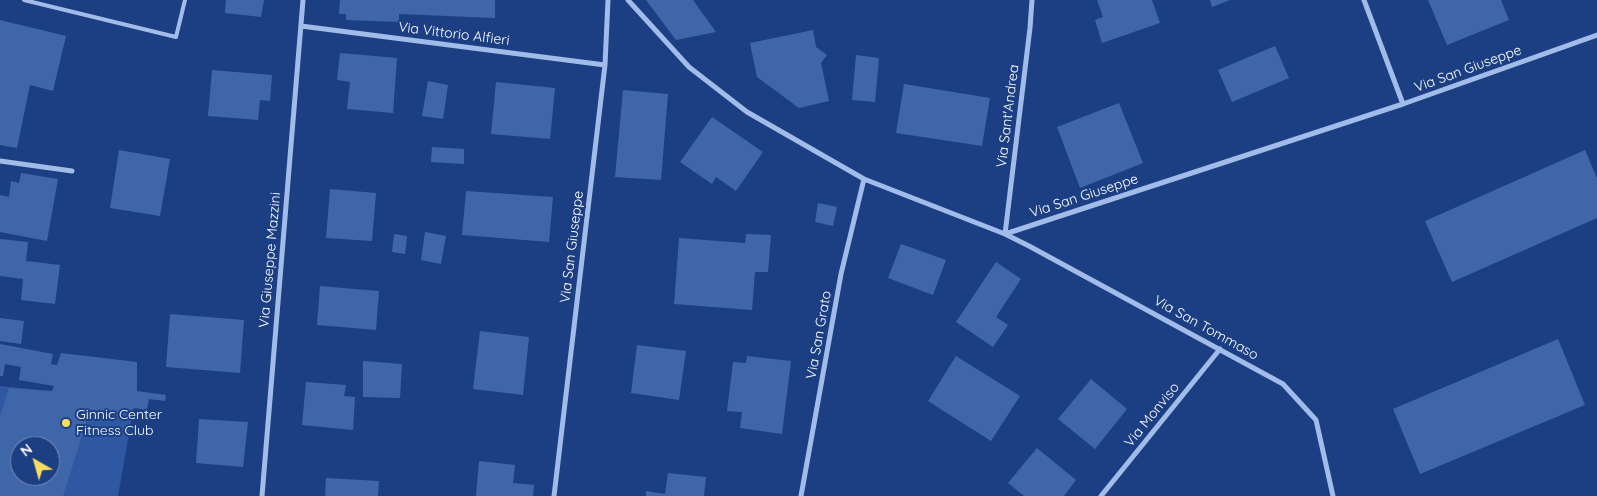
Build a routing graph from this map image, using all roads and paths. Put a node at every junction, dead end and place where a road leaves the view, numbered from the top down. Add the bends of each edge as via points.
1 (24, 0) edge
2 (185, 0) edge
3 (304, 0) edge
4 (608, 0) edge
5 (628, 0) edge
6 (1032, 0) edge
7 (1364, 0) edge
8 (301, 26) junction
9 (1597, 35) edge
10 (605, 65) junction
11 (1403, 104) junction
12 (0, 161) edge
13 (72, 171) dead end
14 (864, 179) junction
15 (1005, 234) junction
16 (1220, 348) junction
17 (262, 496) edge
18 (554, 496) edge
19 (801, 496) edge
20 (1101, 496) edge
21 (1333, 496) edge

1 - 2 lane via 176,37
3 - 8 street, Via Giuseppe Mazzini
4 - 10 street, Via San Giuseppe
5 - 14 street via 689,67 747,112
6 - 15 street, Via Sant'Andrea
7 - 11 street
8 - 10 street, Via Vittorio Alfieri
8 - 17 street, Via Giuseppe Mazzini
9 - 11 street, Via San Giuseppe
10 - 18 street, Via San Giuseppe
11 - 15 street, Via San Giuseppe
12 - 13 street
14 - 15 street
14 - 19 street, Via San Grato via 841,274
15 - 16 street, Via San Tommaso
16 - 20 street, Via Monviso
16 - 21 street, Via San Tommaso via 1283,384 1316,420

